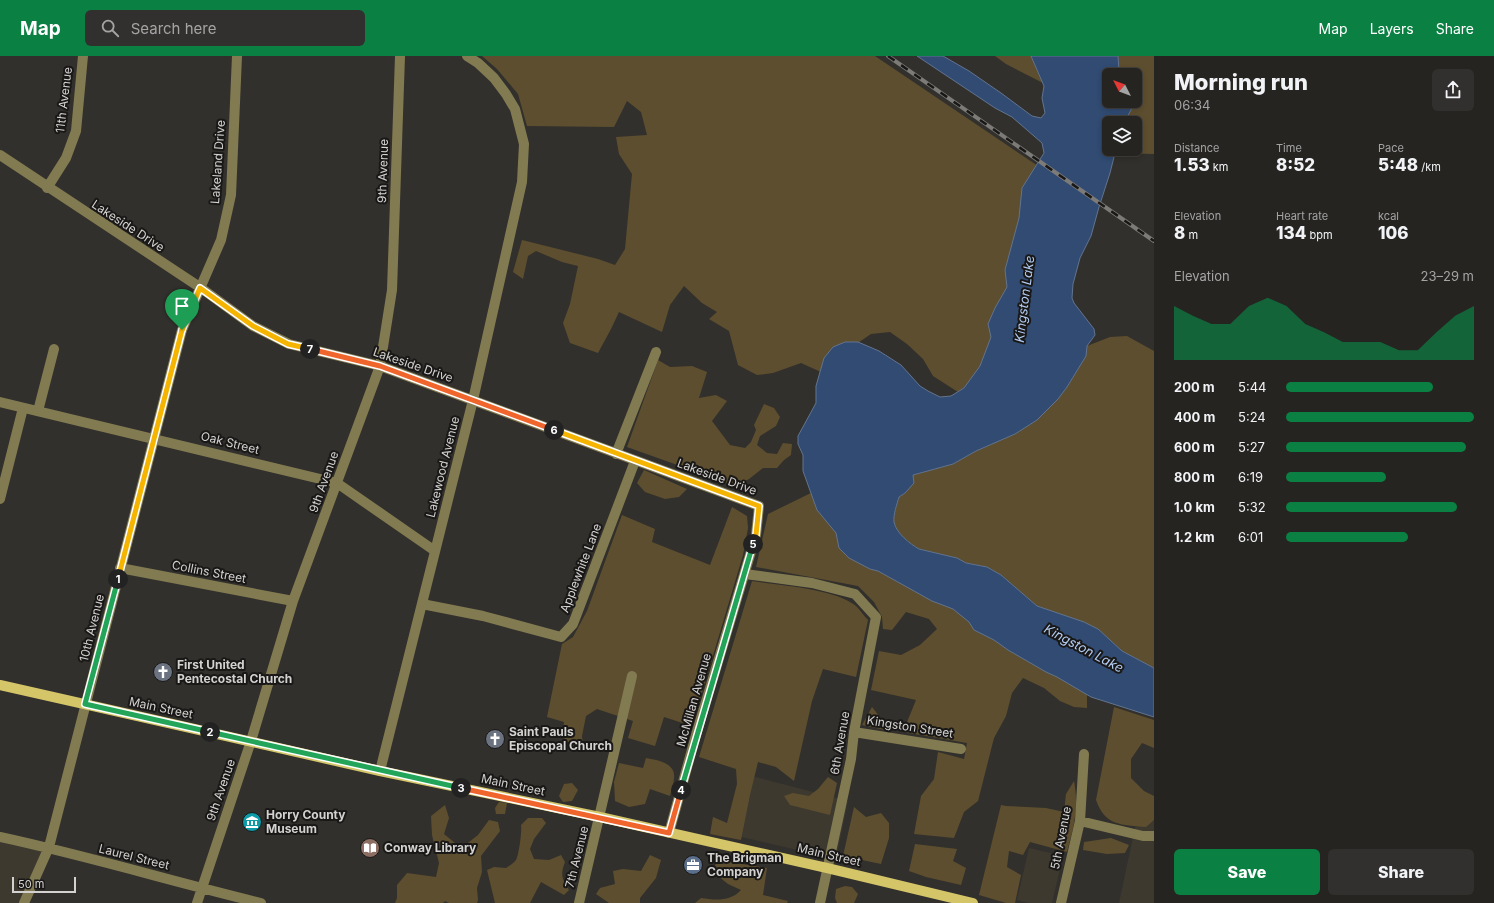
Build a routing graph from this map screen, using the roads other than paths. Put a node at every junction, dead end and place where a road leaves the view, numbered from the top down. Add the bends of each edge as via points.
1 (83, 56) edge
2 (237, 56) edge
3 (400, 56) edge
4 (466, 56) edge
5 (0, 156) edge
6 (47, 188) junction
7 (200, 288) junction
8 (54, 349) dead end
9 (656, 352) dead end
10 (380, 366) junction
11 (473, 400) junction
12 (0, 402) edge
13 (23, 408) junction
14 (38, 411) junction
15 (154, 438) junction
16 (616, 454) junction
17 (635, 461) junction
18 (337, 483) junction
19 (0, 499) edge
20 (759, 506) joint
21 (435, 551) junction
22 (120, 568) junction
23 (745, 574) junction
24 (293, 601) junction
25 (422, 604) junction
26 (632, 676) dead end
27 (0, 685) edge
28 (85, 704) junction
29 (854, 732) junction
30 (251, 741) junction
31 (962, 749) dead end
32 (1084, 754) dead end
33 (380, 771) junction
34 (600, 817) junction
35 (1080, 821) junction
36 (669, 833) junction
37 (1154, 836) edge
38 (0, 837) edge
39 (49, 848) junction
40 (827, 868) junction
41 (202, 887) junction
42 (24, 903) edge
43 (197, 903) edge
44 (261, 903) edge
45 (579, 903) edge
46 (820, 903) edge
47 (972, 903) edge
48 (1060, 903) edge

1 - 6 street, 11th Avenue via 76,131 66,158
2 - 7 street, Lakeland Drive via 231,195 221,240
3 - 10 street, 9th Avenue via 392,290
4 - 11 street, Lakewood Avenue via 494,78 506,94 515,109 524,144 522,182
5 - 6 street, Lakeside Drive
6 - 7 street, Lakeside Drive
7 - 10 street, Lakeside Drive via 253,326 288,344
7 - 15 street, 10th Avenue via 182,330
8 - 14 street
9 - 16 street
10 - 11 street, Lakeside Drive
10 - 18 street, 9th Avenue
11 - 16 street, Lakeside Drive
11 - 21 street, Lakewood Avenue
12 - 13 street, Oak Street
13 - 14 street, Oak Street
13 - 19 street
14 - 15 street, Oak Street
15 - 18 street, Oak Street
15 - 22 street, 10th Avenue
16 - 17 street, Lakeside Drive
17 - 20 street, Lakeside Drive
17 - 25 street, Applewhite Lane via 573,624 561,637 483,616
18 - 21 street, Oak Street
18 - 24 street, 9th Avenue
20 - 23 street, McMillan Avenue via 756,535
21 - 25 street, Lakewood Avenue
22 - 24 street, Collins Street
22 - 28 street, 10th Avenue
23 - 29 street, 6th Avenue via 812,583 855,594 876,616
23 - 36 street, McMillan Avenue
24 - 30 street, 9th Avenue
25 - 33 street, Lakewood Avenue
26 - 34 street, 7th Avenue
27 - 28 main road, Main Street
28 - 30 main road, Main Street
28 - 39 street, 10th Avenue
29 - 31 street, Kingston Street
29 - 40 street, 6th Avenue via 851,759
30 - 33 main road, Main Street
30 - 41 street, 9th Avenue
32 - 35 street, 5th Avenue
33 - 34 main road, Main Street
34 - 36 main road, Main Street
34 - 45 street, 7th Avenue
35 - 37 street via 1143,836
35 - 48 street, 5th Avenue
36 - 40 main road, Main Street
38 - 39 street, Laurel Street
39 - 41 street, Laurel Street
39 - 42 street, 10th Avenue
40 - 46 street, 6th Avenue
40 - 47 main road, Main Street
41 - 43 street, 9th Avenue
41 - 44 street, Laurel Street

